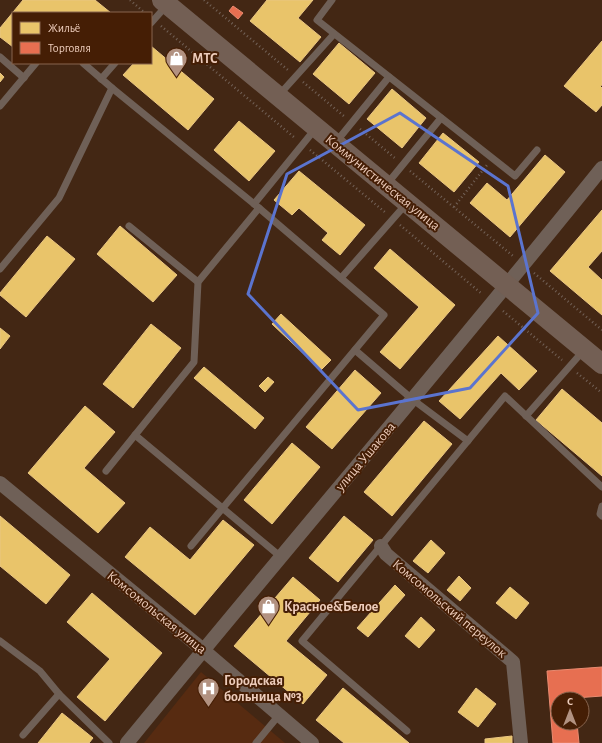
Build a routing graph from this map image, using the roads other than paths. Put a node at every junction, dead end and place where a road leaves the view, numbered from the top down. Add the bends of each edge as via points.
1 (332, 0) edge
2 (165, 2) edge
3 (152, 21) edge
4 (334, 34) junction
5 (0, 57) edge
6 (35, 64) edge
7 (84, 64) edge
8 (114, 64) edge
9 (389, 77) junction
10 (24, 78) junction
11 (102, 79) junction
12 (112, 88) junction
13 (279, 96) junction
14 (0, 106) edge
15 (440, 118) junction
16 (317, 128) junction
17 (335, 142) junction
18 (537, 150) dead end
19 (601, 172) edge
20 (386, 185) junction
21 (408, 202) junction
22 (256, 206) junction
23 (129, 226) dead end
24 (0, 269) edge
25 (341, 278) junction
26 (198, 282) junction
27 (508, 285) junction
28 (584, 349) junction
29 (355, 350) junction
30 (602, 364) edge
31 (412, 399) junction
32 (526, 416) junction
33 (135, 435) junction
34 (468, 440) junction
35 (106, 471) dead end
36 (0, 483) edge
37 (602, 487) edge
38 (602, 506) edge
39 (223, 508) junction
40 (602, 516) edge
41 (191, 546) dead end
42 (381, 546) junction
43 (281, 556) junction
44 (0, 641) edge
45 (203, 650) junction
46 (59, 694) junction
47 (279, 715) junction
48 (407, 730) dead end
49 (23, 735) dead end
50 (109, 743) edge
51 (127, 743) edge
52 (256, 743) edge
53 (312, 743) edge
54 (521, 743) edge

1 - 4 lane via 317,20
2 - 3 lane
2 - 13 main road, Коммунистическая улица
4 - 9 lane
4 - 13 lane
5 - 10 lane
6 - 10 lane
7 - 11 lane
8 - 11 lane
9 - 15 lane
9 - 17 lane
10 - 14 lane
11 - 12 lane
12 - 22 lane
12 - 24 lane via 59,198
13 - 16 main road, Коммунистическая улица
15 - 18 lane via 515,176
15 - 20 lane
16 - 17 main road, Коммунистическая улица
16 - 22 lane
17 - 20 main road, Коммунистическая улица
19 - 27 street, улица Ушакова
20 - 21 main road, Коммунистическая улица
21 - 25 lane
21 - 27 main road, Коммунистическая улица
22 - 25 lane
22 - 26 lane
23 - 26 lane
25 - 29 lane via 384,315
26 - 33 lane via 194,362
27 - 28 main road, Коммунистическая улица
27 - 31 street, улица Ушакова
28 - 30 main road, Коммунистическая улица
28 - 32 lane
29 - 31 lane
29 - 39 lane
31 - 34 lane
31 - 43 street, улица Ушакова
32 - 34 lane via 504,396
32 - 37 lane
33 - 35 lane
33 - 39 lane
34 - 42 lane
36 - 45 street, Комсомольская улица
38 - 40 lane
39 - 41 lane
39 - 43 lane
42 - 48 lane via 302,641
42 - 54 street, Комсомольский переулок via 386,554 513,662
43 - 45 street, улица Ушакова
44 - 46 lane via 40,671
45 - 47 street, Комсомольская улица
45 - 51 street, улица Ушакова
46 - 49 lane
46 - 50 lane
47 - 52 lane
47 - 53 street, Комсомольская улица

